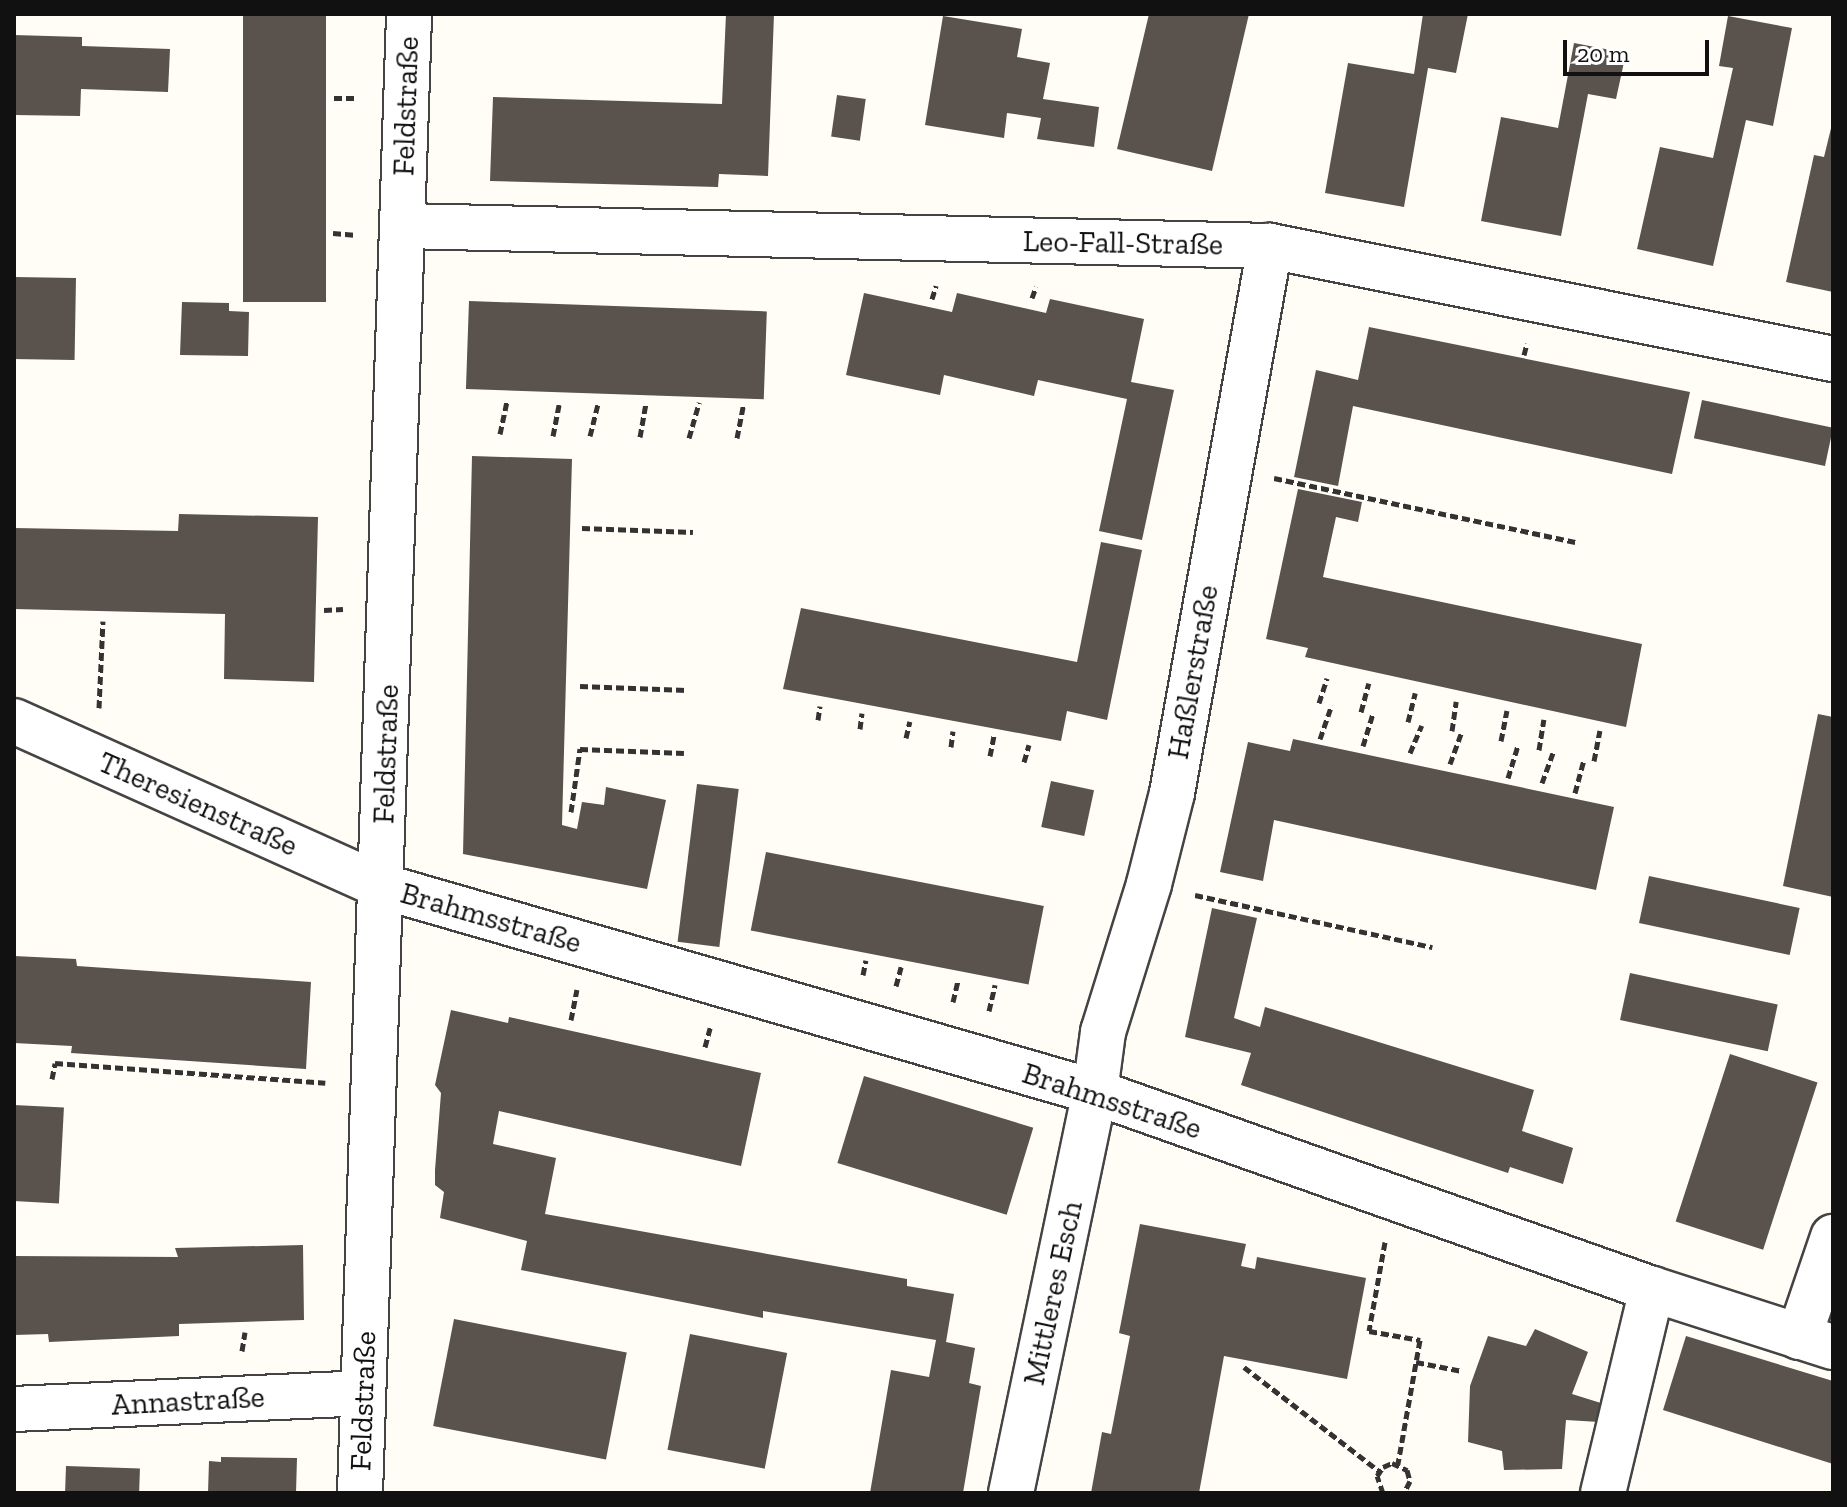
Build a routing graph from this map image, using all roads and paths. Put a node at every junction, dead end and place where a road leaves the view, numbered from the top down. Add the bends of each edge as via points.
1 (409, 14) edge
2 (403, 226) junction
3 (1270, 246) junction
4 (1833, 359) edge
5 (507, 401) dead end
6 (699, 402) dead end
7 (598, 403) dead end
8 (646, 403) dead end
9 (559, 405) dead end
10 (743, 406) dead end
11 (500, 434) dead end
12 (553, 436) dead end
13 (590, 436) dead end
14 (640, 437) dead end
15 (689, 438) dead end
16 (737, 438) dead end
17 (1230, 468) junction
18 (582, 528) dead end
19 (693, 532) dead end
20 (1575, 542) dead end
21 (103, 621) dead end
22 (1327, 678) dead end
23 (1369, 683) dead end
24 (580, 686) dead end
25 (687, 690) dead end
26 (1415, 693) dead end
27 (1456, 701) dead end
28 (1319, 703) dead end
29 (1332, 705) dead end
30 (820, 706) dead end
31 (1507, 711) dead end
32 (1361, 712) dead end
33 (862, 713) dead end
34 (1373, 714) dead end
35 (1544, 719) dead end
36 (818, 720) dead end
37 (14, 721) edge
38 (910, 721) dead end
39 (1408, 722) dead end
40 (1422, 725) dead end
41 (860, 729) dead end
42 (953, 731) dead end
43 (1452, 731) dead end
44 (1600, 731) dead end
45 (1461, 733) dead end
46 (994, 735) dead end
47 (906, 738) dead end
48 (1320, 739) dead end
49 (1501, 741) dead end
50 (1029, 745) dead end
51 (1518, 745) dead end
52 (1363, 746) dead end
53 (951, 747) dead end
54 (1539, 750) dead end
55 (684, 753) dead end
56 (1410, 753) dead end
57 (1553, 753) dead end
58 (990, 756) dead end
59 (97, 759) junction
60 (1584, 759) dead end
61 (1594, 761) dead end
62 (1024, 762) dead end
63 (1450, 764) dead end
64 (1508, 778) dead end
65 (1542, 783) dead end
66 (1575, 793) dead end
67 (571, 812) dead end
68 (1149, 884) junction
69 (381, 886) junction
70 (1432, 947) dead end
71 (52, 1079) dead end
72 (374, 1087) junction
73 (1095, 1092) junction
74 (1393, 1198) junction
75 (1833, 1237) edge
76 (1652, 1289) junction
77 (1816, 1342) edge
78 (1416, 1362) junction
79 (1244, 1367) dead end
80 (1462, 1371) dead end
81 (362, 1393) junction
82 (14, 1409) edge
83 (1398, 1464) junction
84 (1379, 1471) junction
85 (1380, 1492) edge
86 (360, 1493) edge
87 (1011, 1493) edge
88 (1404, 1493) edge
89 (1603, 1493) edge

1 - 2 street, Feldstraße
2 - 3 street, Leo-Fall-Straße
2 - 69 street, Feldstraße
3 - 4 street, Leo-Fall-Straße
3 - 17 street, Haßlerstraße
5 - 11 path
6 - 15 path
7 - 13 path
8 - 14 path
9 - 12 path
10 - 16 path
17 - 20 path
17 - 68 street, Haßlerstraße via 1172,793
18 - 19 path
21 - 59 path
22 - 28 path
23 - 32 path
24 - 25 path
26 - 39 path
27 - 43 path
29 - 48 path
30 - 36 path
31 - 49 path
33 - 41 path
34 - 52 path
35 - 54 path
37 - 59 street, Theresienstraße
38 - 47 path
40 - 56 path
42 - 53 path
44 - 61 path
45 - 63 path
46 - 58 path
50 - 62 path
51 - 64 path
55 - 67 path via 580,749
57 - 65 path
59 - 69 street, Theresienstraße
60 - 66 path
68 - 70 path
68 - 73 street, Haßlerstraße via 1103,1032
69 - 72 street, Feldstraße
69 - 73 street, Brahmsstraße
71 - 72 path via 55,1063
72 - 81 street, Feldstraße
73 - 74 street, Brahmsstraße
73 - 87 street, Mittleres Esch
74 - 76 street, Brahmsstraße
74 - 78 path via 1369,1331 1420,1340
75 - 77 street
76 - 77 street, Brahmsstraße
76 - 89 street
78 - 80 path
78 - 83 path
79 - 84 path
81 - 82 street, Annastraße
81 - 86 street, Feldstraße
83 - 84 path
83 - 88 path via 1409,1476
84 - 85 path

